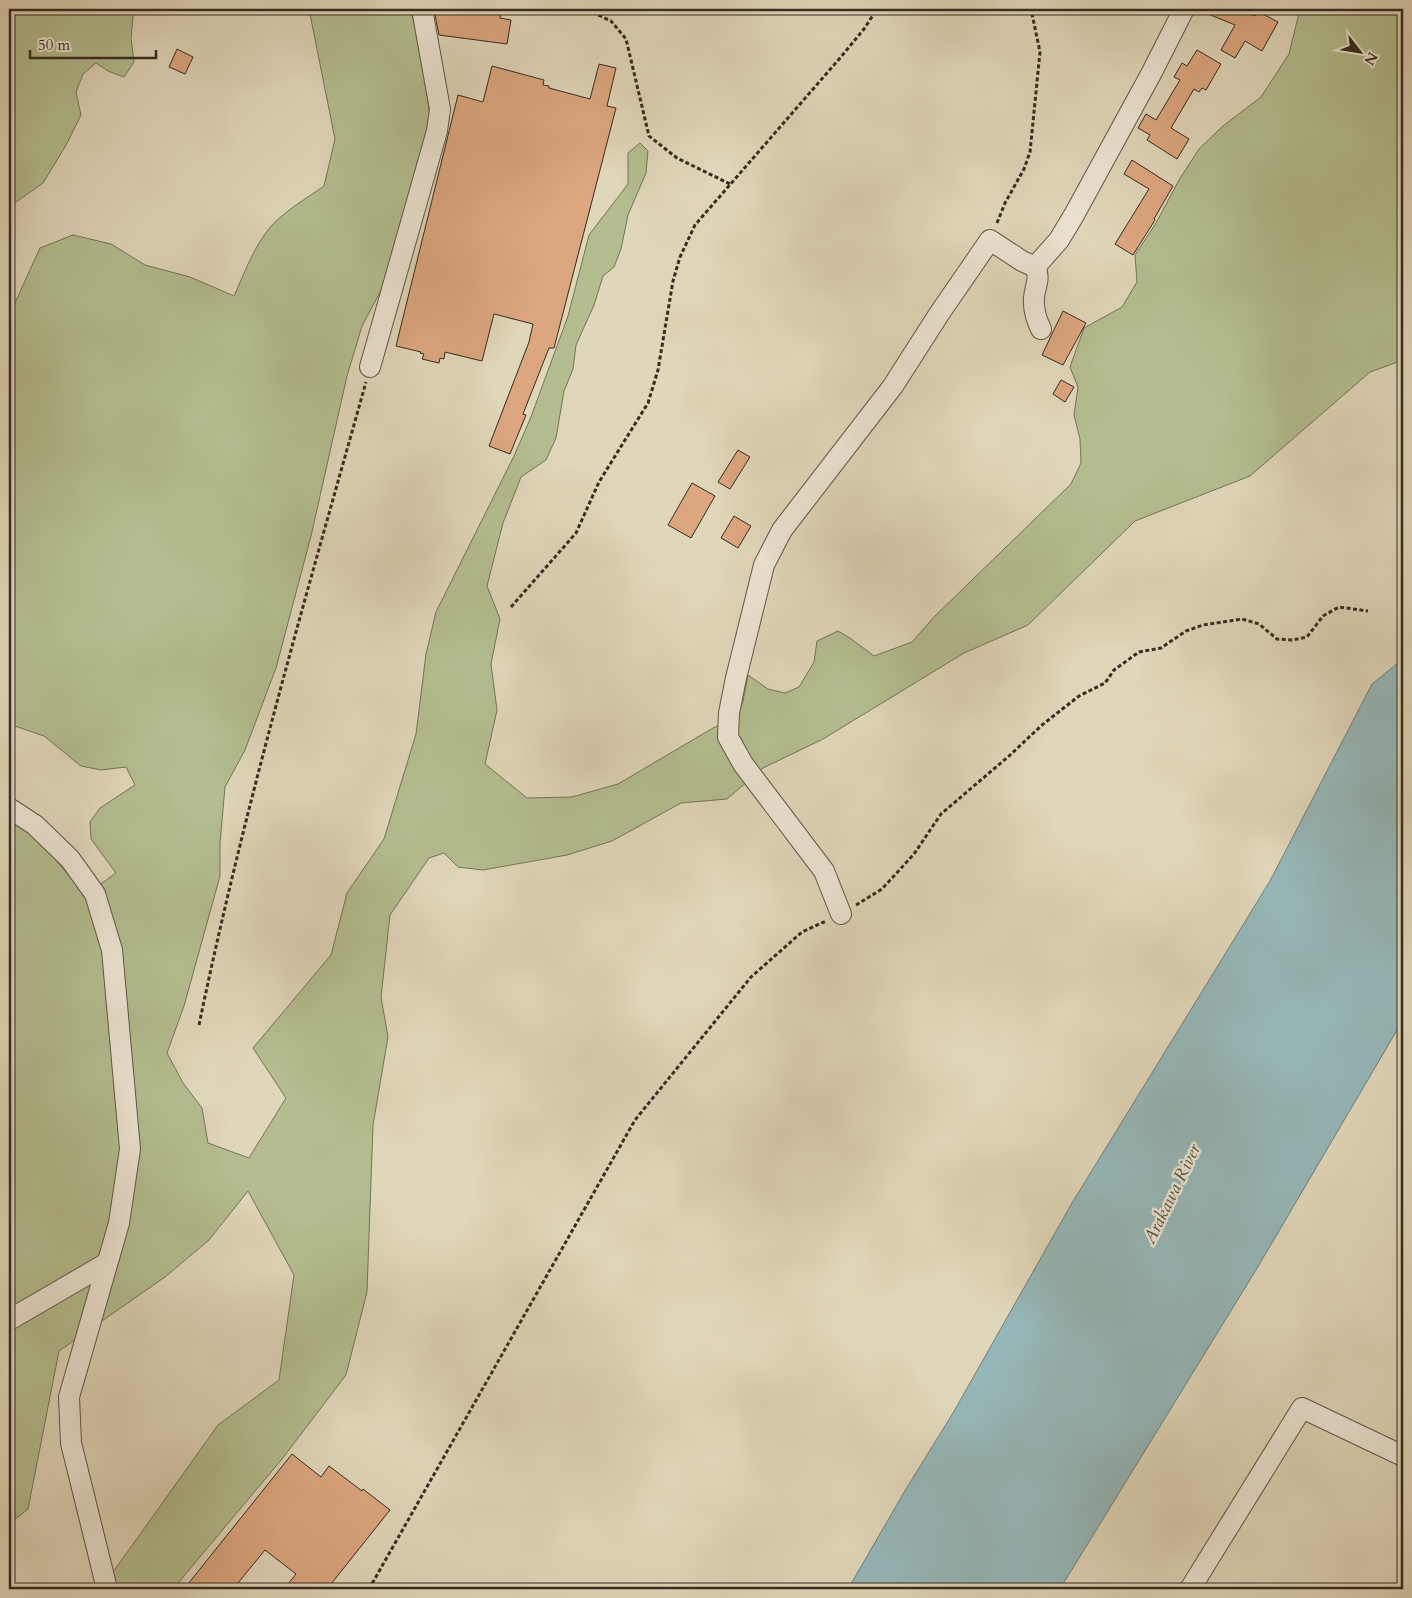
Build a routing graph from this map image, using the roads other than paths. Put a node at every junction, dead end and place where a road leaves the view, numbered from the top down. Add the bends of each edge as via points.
1 (422, 9) edge
2 (1184, 9) edge
3 (1035, 267) junction
4 (1041, 329) dead end
5 (370, 368) road end
6 (9, 808) edge
7 (841, 914) road end
8 (106, 1263) junction
9 (9, 1320) edge
10 (1403, 1456) edge
11 (108, 1589) edge
12 (1190, 1589) edge

1 - 5 street via 440,109 437,131
2 - 3 street via 1074,215 1059,240
3 - 4 street via 1039,275 1034,314
3 - 7 street via 990,240 893,386 782,530 764,565 736,678 728,736 743,764 824,870
6 - 8 street via 35,824 70,859 95,894 112,950 130,1149 119,1223
8 - 9 street
8 - 11 street via 68,1397 71,1443
10 - 12 street via 1302,1408

